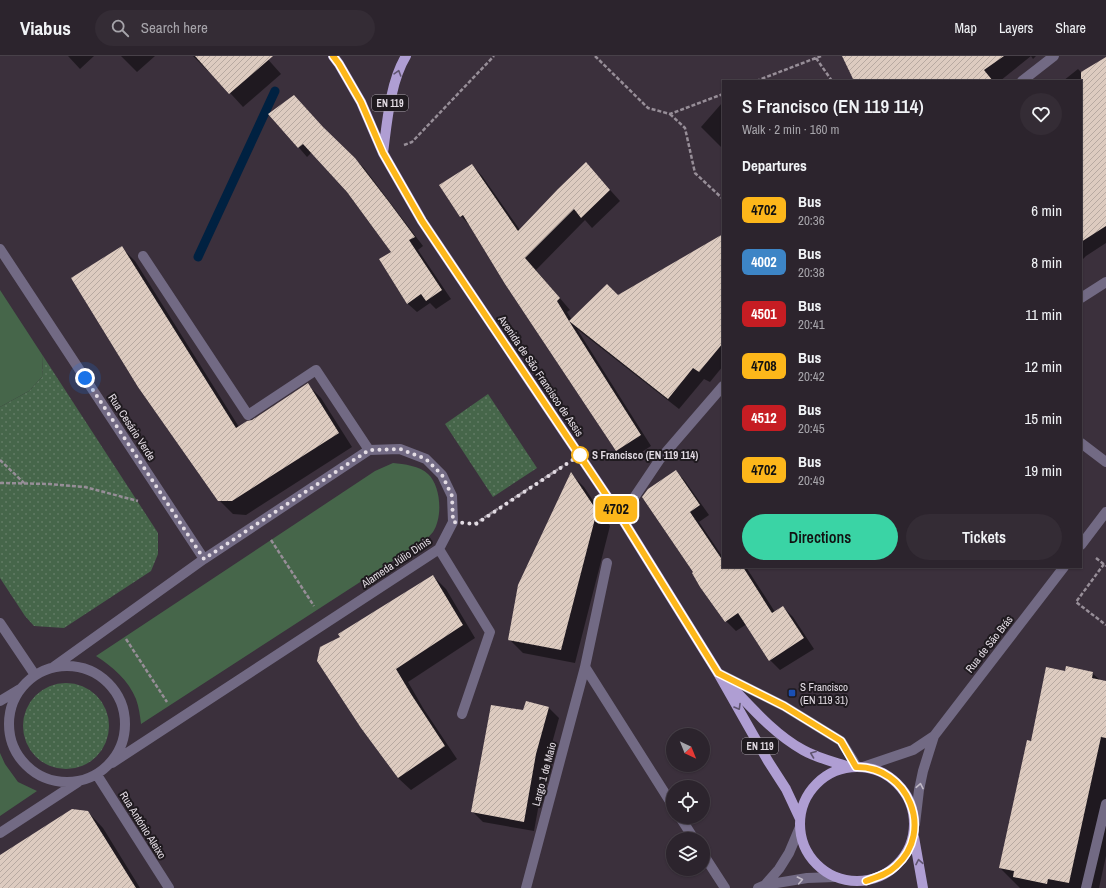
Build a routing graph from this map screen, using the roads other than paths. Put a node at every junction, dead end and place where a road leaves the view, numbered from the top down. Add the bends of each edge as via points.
1 (333, 56) edge
2 (406, 56) edge
3 (1054, 56) edge
4 (1023, 80) edge
5 (383, 153) junction
6 (0, 249) edge
7 (143, 256) dead end
8 (1106, 282) edge
9 (1082, 297) edge
10 (722, 387) edge
11 (1082, 444) edge
12 (369, 450) junction
13 (1106, 462) edge
14 (1106, 512) edge
15 (621, 517) junction
16 (1082, 544) edge
17 (438, 549) junction
18 (204, 559) junction
19 (607, 563) dead end
20 (1063, 568) edge
21 (0, 623) edge
22 (584, 667) junction
23 (52, 668) junction
24 (718, 673) junction
25 (34, 675) junction
26 (22, 688) junction
27 (0, 701) edge
28 (462, 714) dead end
29 (934, 736) junction
30 (112, 763) junction
31 (856, 767) junction
32 (97, 775) junction
33 (78, 782) junction
34 (666, 795) edge
35 (1106, 804) edge
36 (800, 823) junction
37 (915, 824) junction
38 (0, 833) edge
39 (914, 837) junction
40 (710, 865) edge
41 (835, 877) junction
42 (853, 884) edge
43 (762, 887) edge
44 (169, 888) edge
45 (526, 888) edge
46 (725, 888) edge
47 (924, 888) edge
48 (1086, 888) edge

1 - 5 main road, Avenida de São Francisco de Assis / EN 119 via 361,102
5 -> 2 main road, EN 119 via 391,97 401,63
3 - 4 street
5 - 15 main road, Avenida de São Francisco de Assis / EN 119 via 422,221
6 - 18 street, Rua Cesário Verde
7 - 12 street via 248,415 316,370
8 - 9 street
10 - 15 street via 660,459
11 - 13 street
12 - 17 street, Alameda Júlio Dinis via 400,449 426,459 442,475 452,496 453,522
12 - 18 street, Alameda Júlio Dinis
14 - 16 street
15 - 24 main road, Avenida de São Francisco de Assis / EN 119
17 - 28 street via 490,632
17 - 30 street, Alameda Júlio Dinis
18 - 23 street, Alameda Júlio Dinis
19 - 22 street, Largo 1 de Maio
20 - 29 street, Rua de São Brás
21 - 25 street
22 - 34 street
22 - 45 street, Largo 1 de Maio
23 - 25 street, Alameda Júlio Dinis
23 - 30 street, Alameda Júlio Dinis via 70,666 89,669 105,679 117,693 124,710 126,729 121,747
24 - 31 street via 784,706 841,741
31 -> 24 main road, Avenida de São Francisco de Assis / EN 119 via 805,751 789,742
24 -> 36 main road, Avenida de São Francisco de Assis / EN 119 via 786,789
25 - 26 street, Alameda Júlio Dinis
26 - 27 street, Alameda Júlio Dinis
26 - 33 street, Alameda Júlio Dinis via 11,707 8,727 13,746 23,764 39,776 58,782
29 - 31 street, Rua de São Brás via 913,750
37 -> 29 street, Rua de São Brás via 920,784
30 - 32 street, Alameda Júlio Dinis
31 - 36 main road via 835,771 821,779 811,790 804,804
31 - 37 main road, Avenida de São Francisco de Assis via 880,771 894,780 906,792
32 - 33 street, Alameda Júlio Dinis
32 - 44 street, Rua António Aleixo
33 - 38 street, Alameda Júlio Dinis
35 - 48 street
36 - 41 main road, Avenida de São Francisco de Assis via 805,847 817,865
36 - 43 street via 789,854
37 - 39 main road, Avenida de São Francisco de Assis
39 - 42 main road, Avenida de São Francisco de Assis via 907,853 896,866 882,876
47 -> 39 main road, Avenida de São Francisco de Assis
40 - 46 street
41 - 42 main road, Avenida de São Francisco de Assis
43 -> 41 street via 807,878

